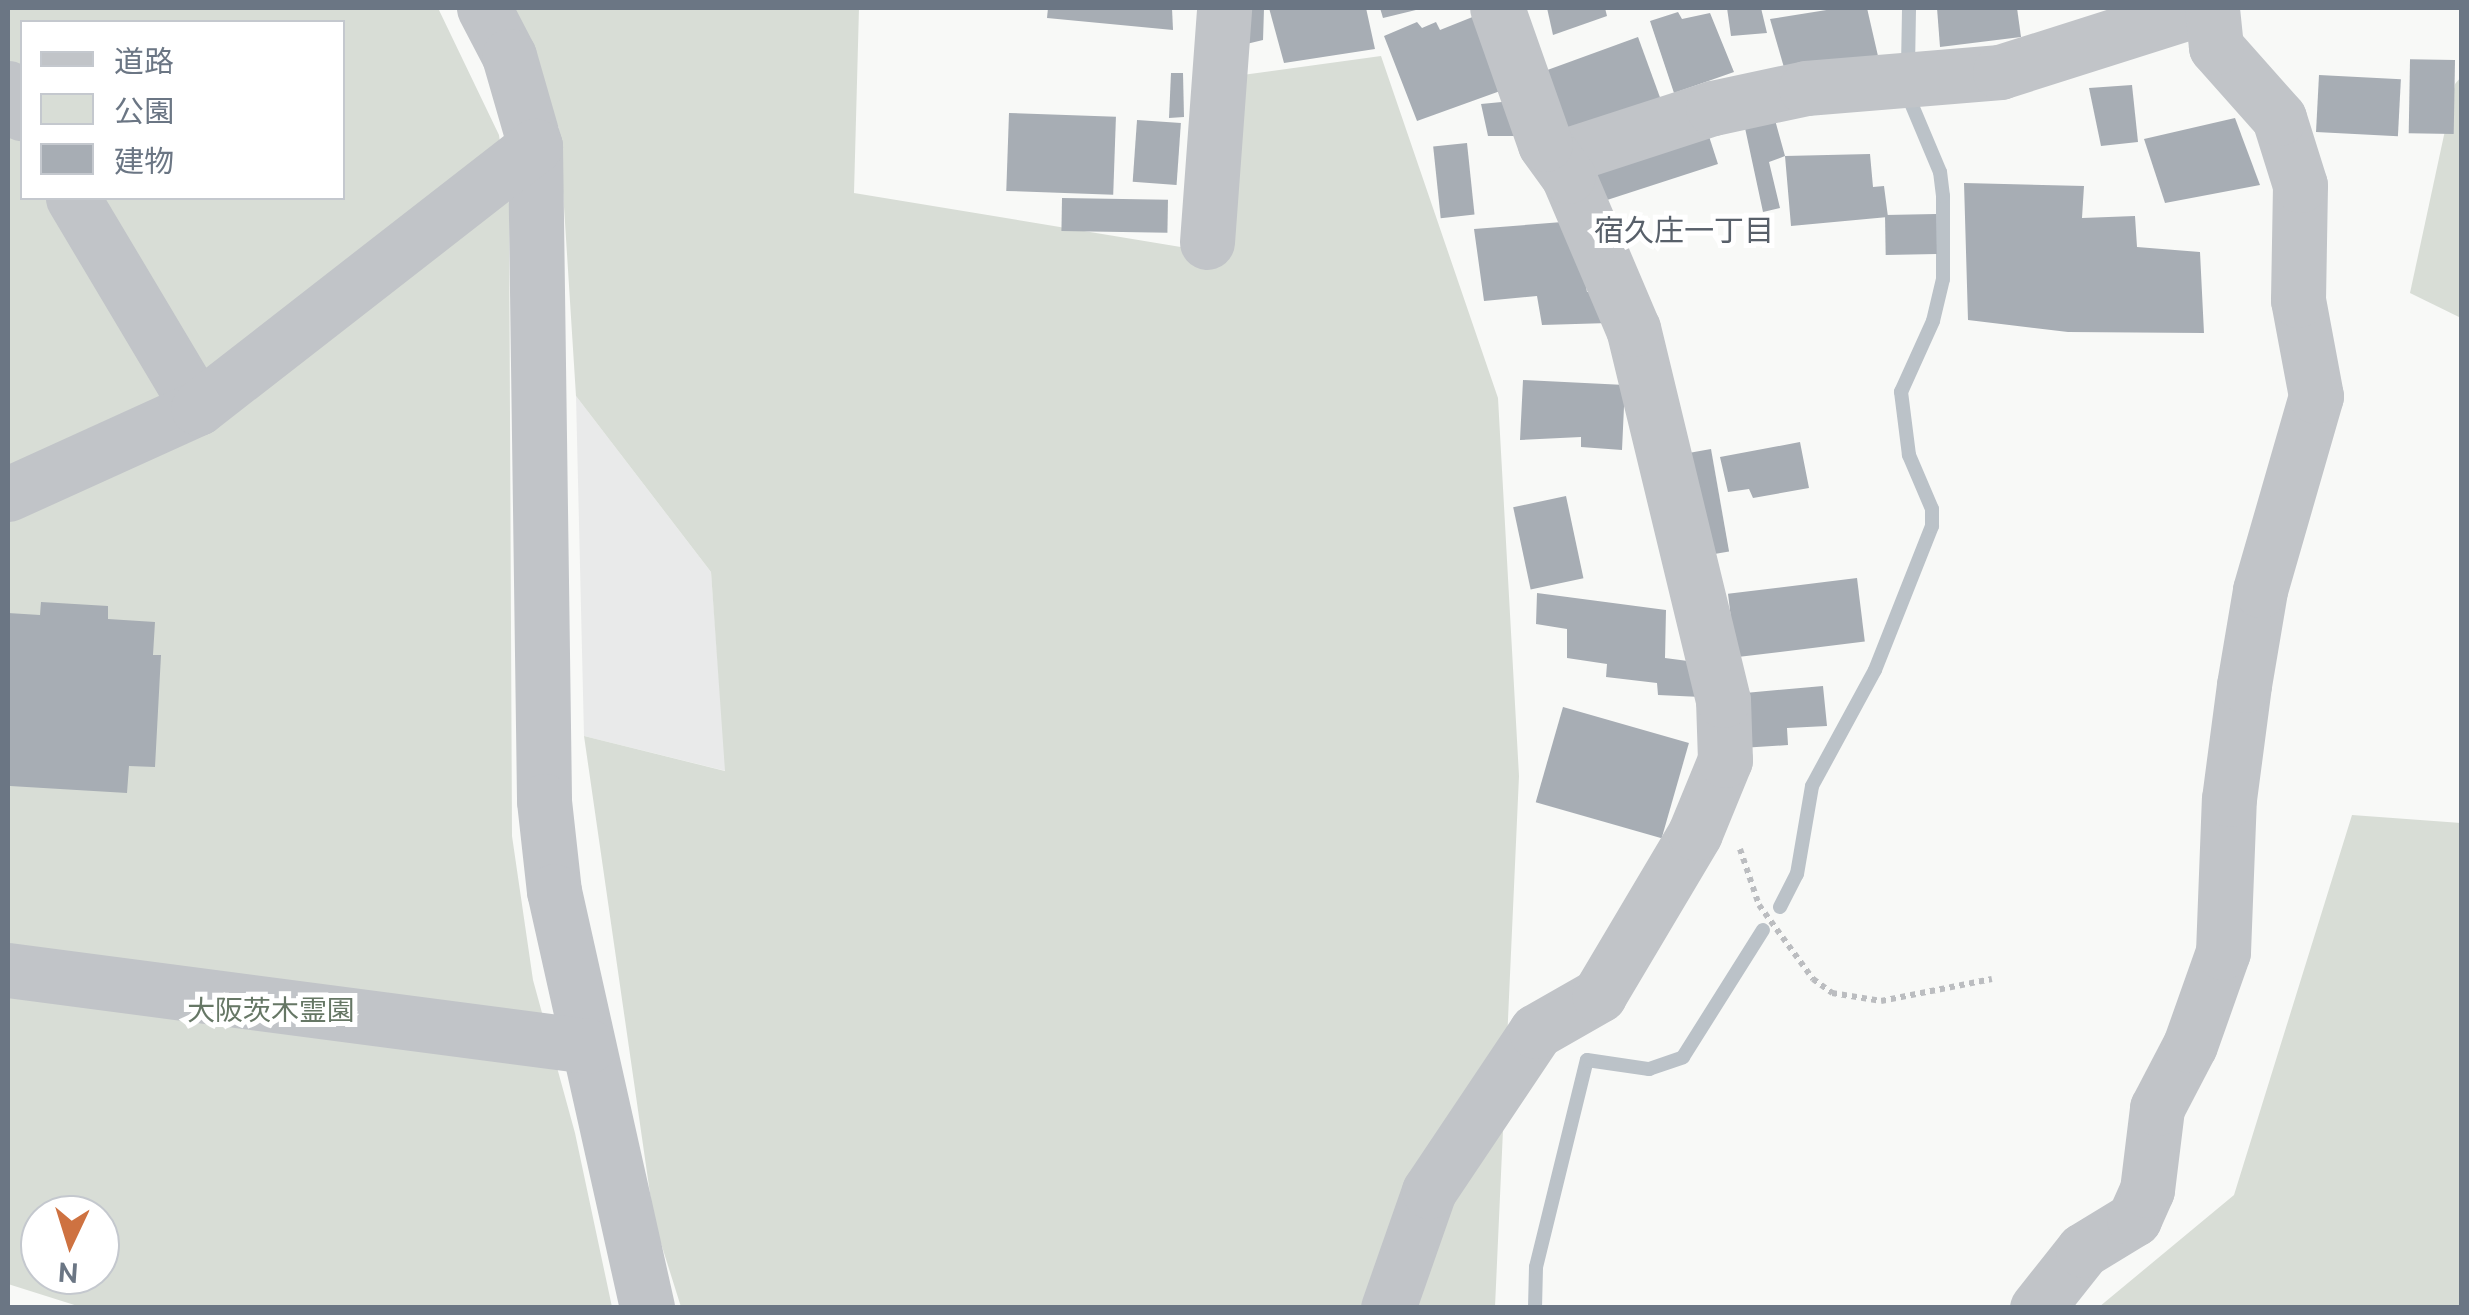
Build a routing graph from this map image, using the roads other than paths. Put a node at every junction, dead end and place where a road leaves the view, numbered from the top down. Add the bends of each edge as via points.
1 (484, 8) edge
2 (1224, 8) edge
3 (1497, 8) edge
4 (2202, 8) edge
5 (2212, 8) edge
6 (535, 146) junction
7 (1559, 158) junction
8 (73, 200) edge
9 (1207, 242) dead end
10 (198, 408) junction
11 (8, 494) edge
12 (8, 970) edge
13 (588, 1046) junction
14 (647, 1308) edge
15 (1388, 1308) edge
16 (2037, 1308) edge

1 - 6 street via 510,56
2 - 9 street
3 - 7 street via 1545,144
4 - 7 street via 2000,72 1806,88 1713,108
5 - 16 street via 2216,46 2264,94 2292,153 2302,206 2298,300 2316,396 2260,590 2244,685 2229,799 2224,952 2190,1045 2157,1108 2147,1190 2134,1219 2083,1250
6 - 10 street
6 - 13 street via 544,801 554,892
7 - 15 street via 1633,328 1723,700 1725,760 1695,833 1599,995 1536,1031 1429,1191
8 - 10 street
10 - 11 street
12 - 13 street
13 - 14 street

